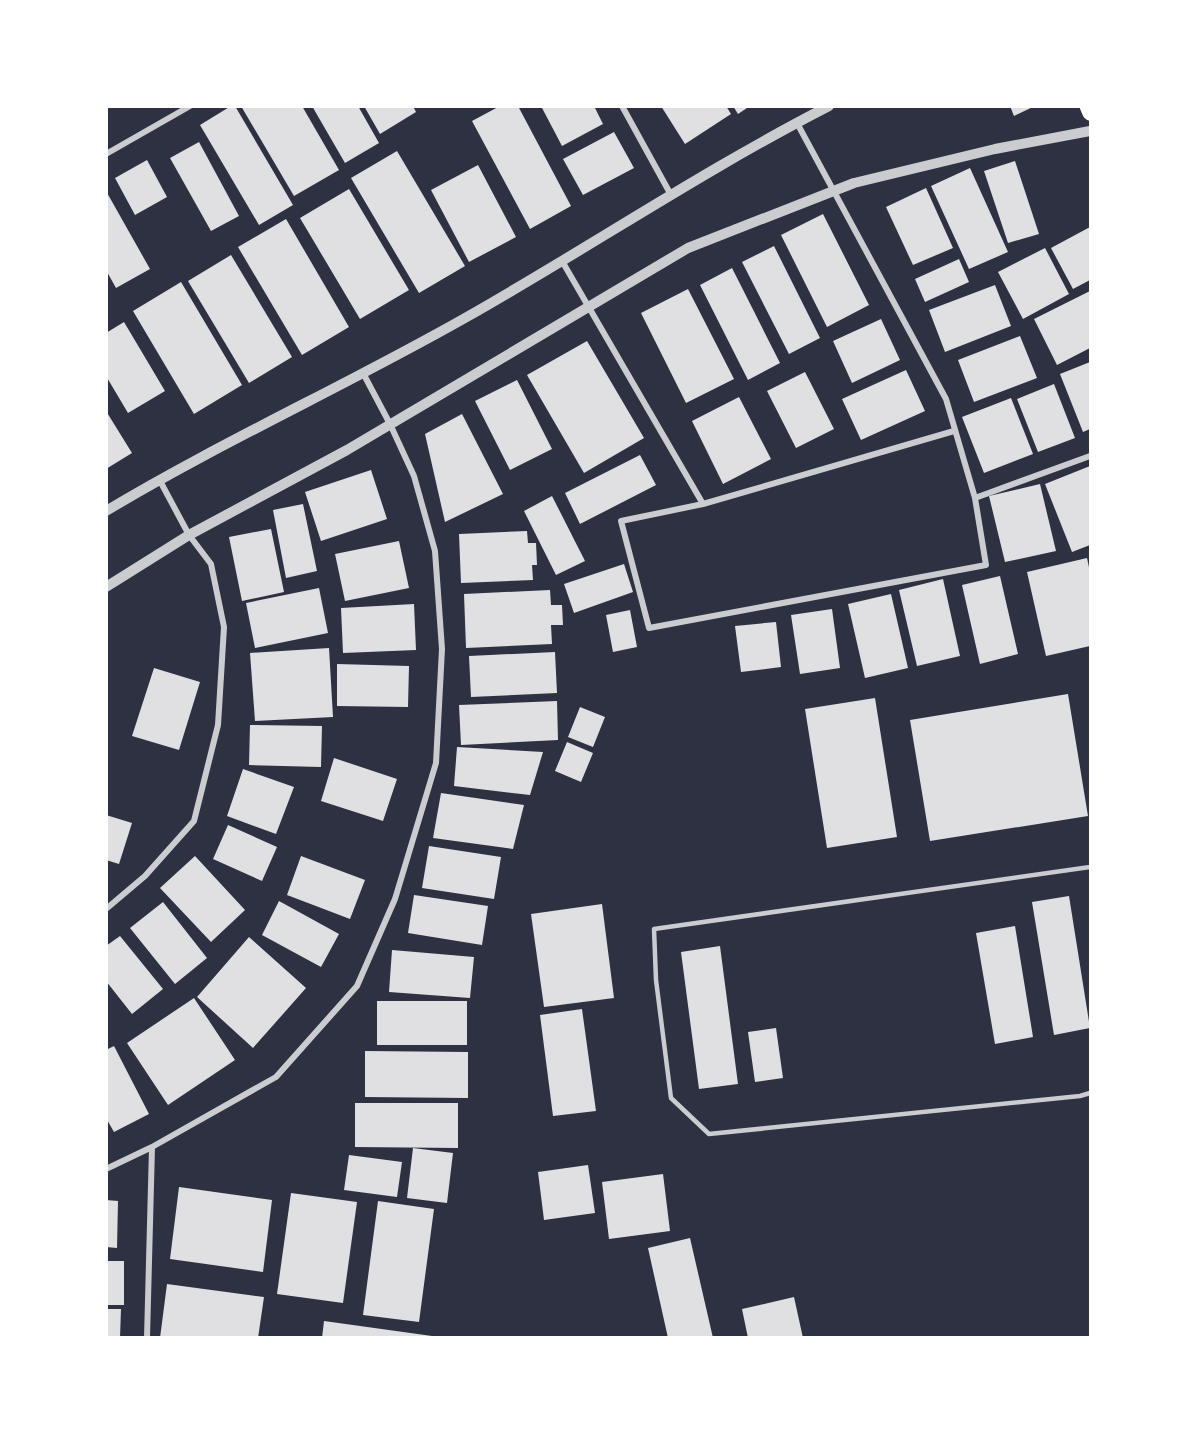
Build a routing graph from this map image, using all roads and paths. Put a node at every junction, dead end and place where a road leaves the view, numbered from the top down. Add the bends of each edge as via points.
1 (190, 106) edge
2 (622, 106) edge
3 (829, 106) edge
4 (1087, 106) edge
5 (1090, 113) edge
6 (797, 123) junction
7 (1090, 131) edge
8 (106, 154) edge
9 (834, 190) junction
10 (671, 196) junction
11 (562, 261) junction
12 (589, 306) junction
13 (363, 372) junction
14 (390, 424) junction
15 (954, 431) junction
16 (1090, 456) edge
17 (159, 479) junction
18 (975, 498) junction
19 (703, 504) junction
20 (106, 511) edge
21 (189, 536) junction
22 (106, 587) edge
23 (1090, 867) edge
24 (106, 909) edge
25 (1090, 1093) edge
26 (152, 1147) junction
27 (106, 1168) edge
28 (147, 1338) edge

1 - 8 street
2 - 10 street
3 - 6 street
4 - 5 main road
6 - 9 street
6 - 10 street
7 - 9 street via 995,149
9 - 12 street via 688,248
9 - 15 street via 945,399
10 - 11 street
11 - 12 street
11 - 13 street
12 - 14 street
12 - 19 street
13 - 14 street
13 - 17 street
14 - 21 street
14 - 26 street via 414,476 435,551 442,649 436,763 395,899 357,986 276,1077
15 - 18 street
15 - 19 street
16 - 18 street
17 - 20 street
17 - 21 street
18 - 19 street via 986,565 649,628 621,521
21 - 22 street
21 - 24 street via 211,564 224,627 218,725 194,821 145,876
23 - 25 lane via 654,929 656,980 671,1098 709,1134
26 - 27 street
26 - 28 street

